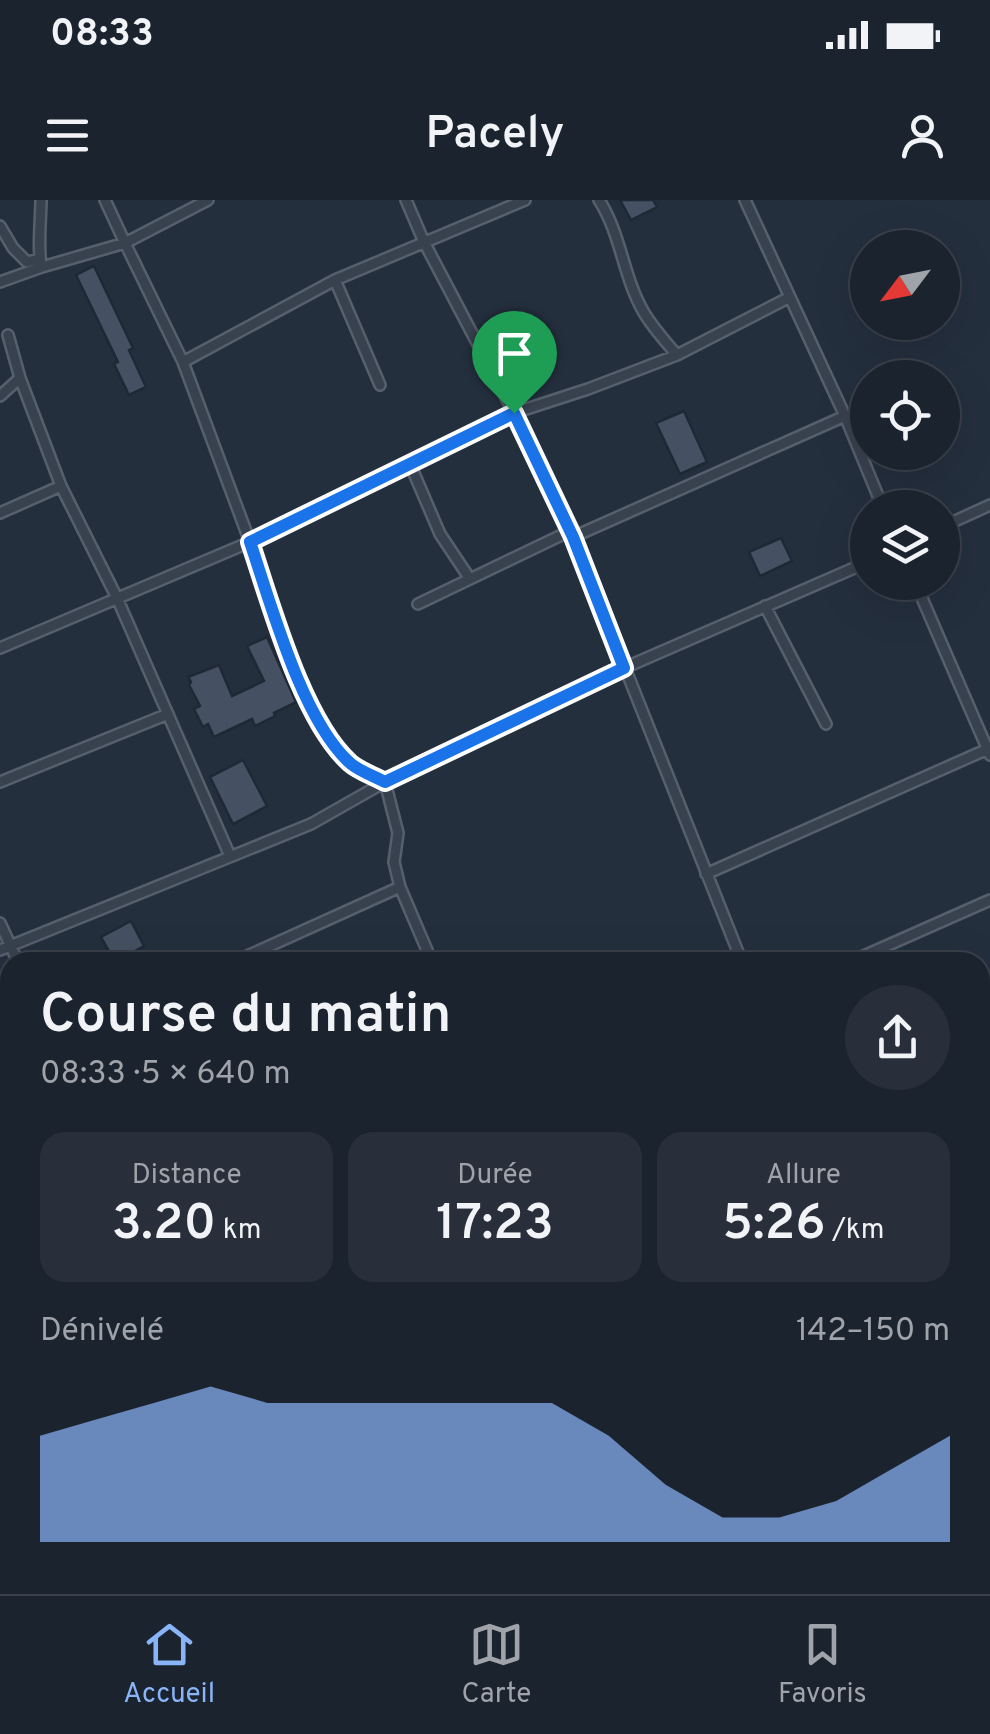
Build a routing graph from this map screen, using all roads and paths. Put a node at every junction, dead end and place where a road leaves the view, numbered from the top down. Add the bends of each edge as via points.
1 (40, 200) edge
2 (105, 200) edge
3 (208, 200) edge
4 (406, 200) edge
5 (525, 200) edge
6 (599, 200) edge
7 (745, 200) edge
8 (0, 226) edge
9 (424, 242) junction
10 (125, 243) junction
11 (40, 263) junction
12 (336, 280) junction
13 (0, 282) edge
14 (790, 298) junction
15 (8, 335) dead end
16 (678, 355) junction
17 (182, 362) junction
18 (20, 378) junction
19 (380, 385) dead end
20 (0, 396) edge
21 (514, 413) junction
22 (844, 416) junction
23 (410, 464) junction
24 (60, 486) junction
25 (875, 490) edge
26 (990, 504) edge
27 (0, 513) edge
28 (960, 518) edge
29 (571, 534) junction
30 (250, 542) junction
31 (850, 570) edge
32 (470, 579) junction
33 (117, 598) junction
34 (923, 600) edge
35 (418, 604) dead end
36 (765, 606) junction
37 (0, 648) edge
38 (624, 668) junction
39 (168, 714) junction
40 (826, 724) dead end
41 (989, 751) edge
42 (0, 782) edge
43 (385, 782) junction
44 (230, 856) junction
45 (706, 874) junction
46 (400, 887) junction
47 (990, 900) edge
48 (0, 923) edge
49 (5, 948) edge
50 (256, 952) edge
51 (428, 952) edge
52 (738, 952) edge
53 (873, 952) edge

1 - 11 street
2 - 10 street
3 - 10 street
4 - 9 street
5 - 9 street
6 - 16 street via 642,309
7 - 14 street
8 - 11 street via 26,262
9 - 12 street
9 - 21 street
10 - 11 street
10 - 17 street
11 - 13 street
12 - 17 street
12 - 19 street
14 - 16 street
14 - 22 street
15 - 18 street
16 - 21 street
17 - 30 street
18 - 20 street
18 - 24 street
21 - 23 street
21 - 29 street
22 - 25 street
22 - 29 street
23 - 30 street
23 - 32 street via 440,534
24 - 27 street
24 - 33 street
26 - 28 street
29 - 32 street
29 - 38 street
30 - 33 street
30 - 43 street via 296,676 328,738 352,766
31 - 36 street
32 - 35 street
33 - 37 street
33 - 39 street
34 - 41 street
36 - 38 street
36 - 40 street
38 - 43 street
38 - 45 street
39 - 42 street
39 - 44 street
41 - 45 street
43 - 44 street via 311,824
43 - 46 street via 398,833 394,862
44 - 49 street
45 - 52 street
46 - 50 street
46 - 51 street
47 - 53 street
48 - 49 street

